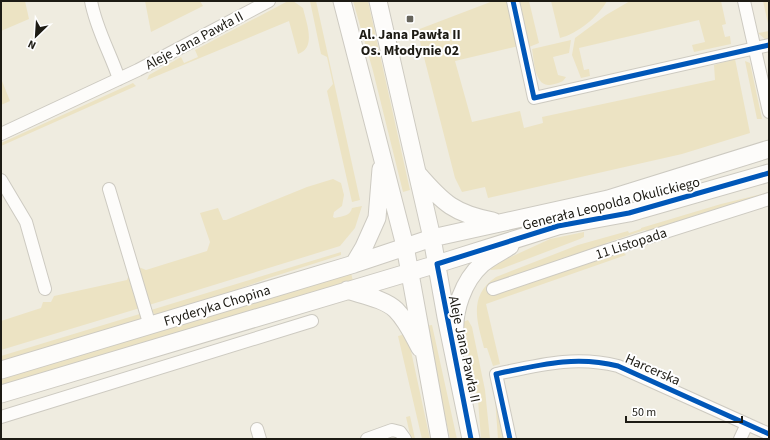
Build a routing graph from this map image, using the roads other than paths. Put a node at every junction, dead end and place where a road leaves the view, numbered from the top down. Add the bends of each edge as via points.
1 (91, 1) edge
2 (269, 1) edge
3 (342, 1) edge
4 (378, 1) edge
5 (514, 1) edge
6 (744, 1) edge
7 (769, 45) edge
8 (755, 48) junction
9 (119, 79) junction
10 (769, 112) edge
11 (1, 134) edge
12 (769, 149) edge
13 (382, 155) junction
14 (769, 173) edge
15 (417, 174) junction
16 (1, 180) edge
17 (109, 189) dead end
18 (769, 199) edge
19 (503, 223) junction
20 (528, 235) junction
21 (432, 238) junction
22 (406, 246) junction
23 (354, 264) junction
24 (436, 264) junction
25 (411, 271) junction
26 (45, 289) dead end
27 (493, 289) dead end
28 (347, 290) junction
29 (312, 321) dead end
30 (150, 326) junction
31 (426, 359) junction
32 (456, 367) junction
33 (1, 370) edge
34 (1, 394) edge
35 (1, 418) edge
36 (747, 424) junction
37 (769, 434) edge
38 (367, 439) edge
39 (405, 439) edge
40 (440, 439) edge
41 (471, 439) edge
42 (510, 439) edge
43 (740, 439) edge

1 - 9 street via 96,26 110,53
2 - 9 street, Aleje Jana Pawła II
3 - 13 street
4 - 15 street, Aleje Jana Pawła II
5 - 8 street via 534,98
6 - 8 street
7 - 8 street
8 - 10 street
9 - 11 street, Aleje Jana Pawła II
12 - 19 street, Generała Leopolda Okulickiego via 608,199
13 - 22 street
13 - 23 street via 377,218
14 - 20 street, Generała Leopolda Okulickiego via 629,213 573,222
15 - 19 street via 453,208 470,217
15 - 21 street, Aleje Jana Pawła II
16 - 26 street via 26,222
17 - 30 street
18 - 27 street, 11 Listopada
19 - 21 street, Generała Leopolda Okulickiego
20 - 24 street, Generała Leopolda Okulickiego
20 - 32 street via 481,265 463,290 454,326
21 - 22 street, Fryderyka Chopina
21 - 24 street, Aleje Jana Pawła II
22 - 23 street, Fryderyka Chopina
22 - 25 street
23 - 30 street, Fryderyka Chopina
24 - 25 street, Generała Leopolda Okulickiego
24 - 32 street, Aleje Jana Pawła II
25 - 28 street, Fryderyka Chopina
25 - 31 street
28 - 31 street via 382,302 396,310 408,325
28 - 34 street, Fryderyka Chopina
29 - 35 street
30 - 33 street, Fryderyka Chopina
31 - 40 street
32 - 41 street, Aleje Jana Pawła II
36 - 37 street, Harcerska
36 - 42 street, Harcerska via 634,372 607,364 579,360 562,361 496,374
36 - 43 street
38 - 39 street via 392,430 400,432

